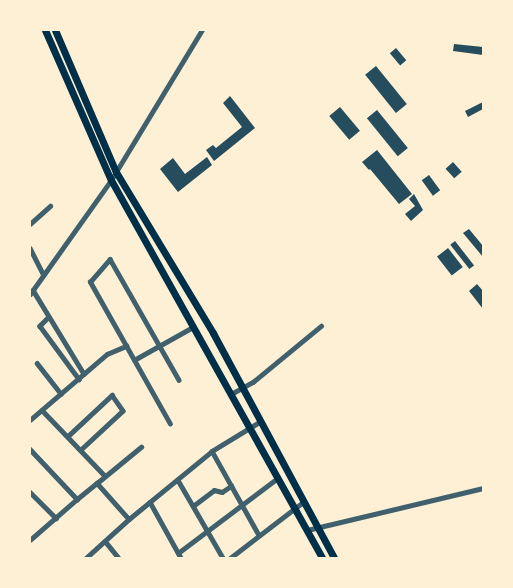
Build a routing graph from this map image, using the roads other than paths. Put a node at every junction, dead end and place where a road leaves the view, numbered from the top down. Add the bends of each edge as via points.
1 (45, 30) edge
2 (55, 30) edge
3 (202, 30) edge
4 (116, 172) junction
5 (111, 180) junction
6 (50, 206) dead end
7 (30, 224) edge
8 (30, 248) edge
9 (44, 275) junction
10 (31, 292) edge
11 (49, 317) junction
12 (321, 326) dead end
13 (193, 327) junction
14 (126, 346) junction
15 (159, 346) junction
16 (134, 360) junction
17 (37, 363) dead end
18 (84, 374) junction
19 (78, 378) junction
20 (179, 380) dead end
21 (243, 387) junction
22 (61, 394) junction
23 (231, 394) junction
24 (42, 410) junction
25 (30, 420) edge
26 (261, 421) junction
27 (170, 424) dead end
28 (250, 428) junction
29 (68, 436) junction
30 (142, 447) dead end
31 (30, 448) edge
32 (81, 450) junction
33 (212, 451) junction
34 (106, 476) junction
35 (278, 478) junction
36 (178, 480) junction
37 (97, 483) junction
38 (231, 486) junction
39 (483, 488) edge
40 (30, 492) edge
41 (77, 499) junction
42 (150, 502) junction
43 (303, 502) junction
44 (242, 505) junction
45 (193, 506) junction
46 (295, 507) junction
47 (56, 518) junction
48 (129, 519) junction
49 (316, 528) junction
50 (307, 530) junction
51 (207, 531) junction
52 (259, 535) junction
53 (30, 540) edge
54 (105, 541) junction
55 (178, 553) junction
56 (86, 558) edge
57 (119, 558) edge
58 (181, 558) edge
59 (223, 558) edge
60 (230, 558) edge
61 (322, 558) edge
62 (334, 558) edge

1 - 5 main road
2 - 4 main road
3 - 4 street
4 - 5 street
4 - 21 main road
5 - 9 street
5 - 13 main road
6 - 7 street
8 - 9 street
9 - 10 street
10 - 11 street
11 - 18 street
11 - 19 street via 40,326
12 - 21 street
13 - 15 street
13 - 23 main road
14 - 15 street via 90,282 110,259
14 - 16 street
14 - 18 street via 107,354
15 - 16 street
15 - 20 street
16 - 27 street
17 - 22 street
18 - 19 street
19 - 22 street
21 - 23 street
21 - 26 main road
22 - 24 street
23 - 28 main road
24 - 25 street
24 - 29 street
26 - 28 street
26 - 43 main road
28 - 33 street
28 - 35 main road
29 - 32 street
29 - 32 street via 112,395 123,411
30 - 34 street
31 - 41 street
32 - 34 street
33 - 36 street
33 - 38 street
34 - 37 street
35 - 44 street
35 - 46 main road
36 - 42 street
36 - 45 street
37 - 41 street
37 - 48 street
38 - 44 street
38 - 45 street via 222,492 214,490
39 - 49 street
40 - 47 street
41 - 47 street
42 - 48 street
42 - 55 street
43 - 46 street
43 - 49 main road
44 - 51 street
44 - 52 street
45 - 51 street
46 - 50 main road
46 - 52 street
47 - 53 street
48 - 54 street
49 - 50 street
49 - 62 main road
50 - 61 main road
51 - 55 street
51 - 59 street
52 - 60 street
54 - 56 street
54 - 57 street
55 - 58 street

